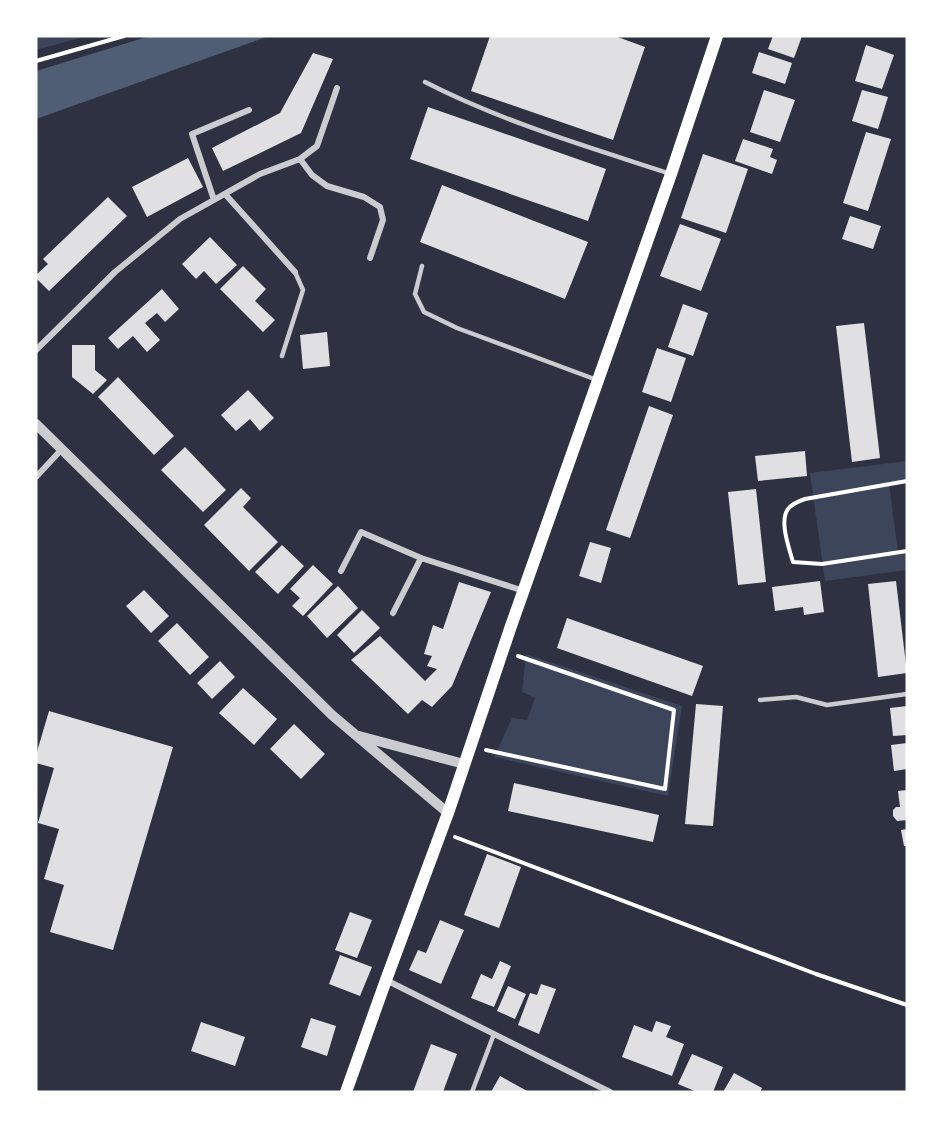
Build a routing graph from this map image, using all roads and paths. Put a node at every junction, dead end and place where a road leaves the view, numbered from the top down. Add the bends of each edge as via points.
1 (124, 36) edge
2 (717, 36) edge
3 (36, 61) edge
4 (425, 82) dead end
5 (338, 88) dead end
6 (249, 110) dead end
7 (300, 159) junction
8 (671, 174) junction
9 (225, 194) junction
10 (214, 200) junction
11 (370, 258) dead end
12 (422, 266) dead end
13 (295, 272) joint
14 (36, 350) edge
15 (282, 356) dead end
16 (597, 380) junction
17 (36, 424) edge
18 (62, 448) junction
19 (36, 477) edge
20 (907, 481) edge
21 (907, 551) edge
22 (421, 558) junction
23 (341, 571) dead end
24 (524, 591) junction
25 (393, 613) dead end
26 (503, 651) junction
27 (907, 694) edge
28 (760, 700) dead end
29 (355, 735) junction
30 (470, 746) junction
31 (464, 764) junction
32 (448, 813) junction
33 (441, 832) junction
34 (386, 980) junction
35 (907, 1005) edge
36 (494, 1034) junction
37 (346, 1092) edge
38 (472, 1092) edge
39 (610, 1092) edge

1 - 3 path
2 - 8 main road
4 - 8 lane via 554,136
5 - 7 street via 317,146
6 - 10 street via 192,134
7 - 9 street via 260,174
7 - 11 street via 312,176 327,186 381,207 383,220
8 - 16 main road
9 - 10 street
9 - 13 street
10 - 14 street via 180,219 115,272
12 - 16 lane via 415,294 424,312
13 - 15 lane via 303,290
16 - 24 main road
17 - 18 street
18 - 19 street
18 - 29 street
20 - 21 path via 805,499 789,506 784,515 793,562 822,564
22 - 23 street via 361,531
22 - 24 street
22 - 25 street
24 - 26 main road
26 - 30 main road
26 - 30 path via 674,710 665,789
27 - 28 lane via 827,705 796,698
29 - 31 street
29 - 32 street
30 - 31 main road
31 - 32 main road
32 - 33 main road
33 - 34 main road
33 - 35 path
34 - 36 street
34 - 37 main road
36 - 38 lane
36 - 39 street

